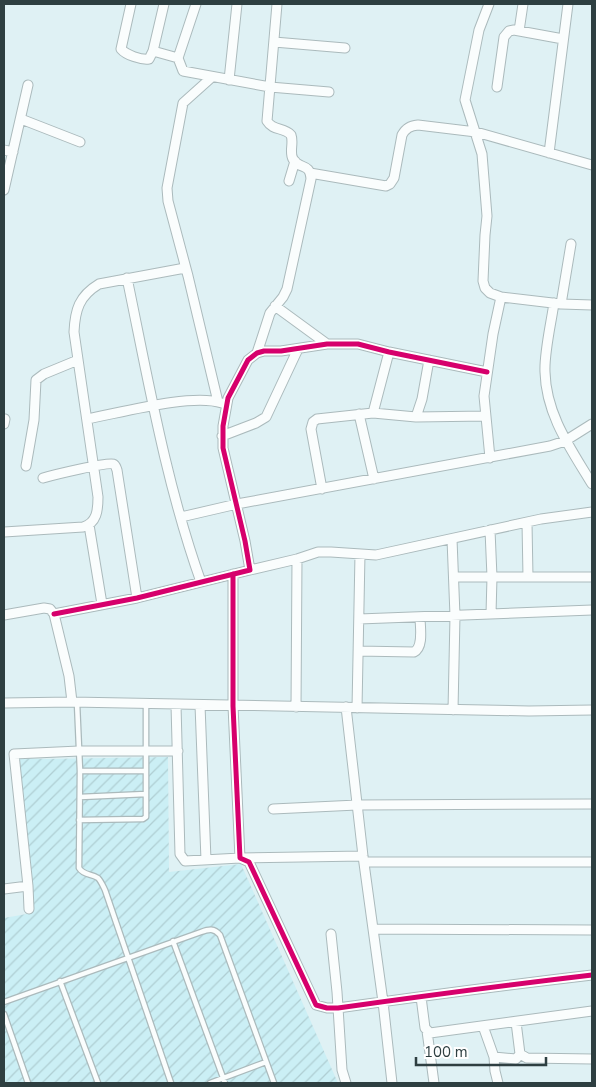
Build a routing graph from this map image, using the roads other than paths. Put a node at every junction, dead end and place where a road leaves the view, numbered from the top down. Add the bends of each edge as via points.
1 (131, 4) edge
2 (164, 4) edge
3 (196, 4) edge
4 (237, 4) edge
5 (277, 4) edge
6 (488, 4) edge
7 (523, 4) edge
8 (568, 4) edge
9 (519, 31) junction
10 (563, 39) junction
11 (274, 42) junction
12 (345, 48) dead end
13 (153, 51) junction
14 (178, 58) junction
15 (212, 77) junction
16 (230, 80) junction
17 (28, 86) dead end
18 (270, 87) junction
19 (497, 87) dead end
20 (328, 92) dead end
21 (21, 119) junction
22 (476, 132) junction
23 (80, 142) dead end
24 (4, 150) edge
25 (14, 152) junction
26 (549, 153) junction
27 (295, 161) junction
28 (592, 165) edge
29 (310, 173) junction
30 (289, 181) dead end
31 (4, 190) edge
32 (572, 244) dead end
33 (186, 268) junction
34 (127, 278) junction
35 (500, 297) junction
36 (557, 304) junction
37 (592, 305) edge
38 (274, 306) junction
39 (327, 344) junction
40 (298, 349) junction
41 (389, 352) junction
42 (257, 353) junction
43 (78, 360) junction
44 (429, 360) junction
45 (487, 372) junction
46 (222, 403) junction
47 (153, 406) junction
48 (373, 413) junction
49 (359, 414) junction
50 (486, 416) junction
51 (416, 418) junction
52 (87, 419) junction
53 (592, 424) edge
54 (222, 436) junction
55 (565, 441) junction
56 (490, 458) junction
57 (26, 466) dead end
58 (95, 466) junction
59 (588, 469) edge
60 (43, 478) dead end
61 (374, 479) junction
62 (592, 484) edge
63 (322, 489) junction
64 (237, 504) junction
65 (592, 512) edge
66 (181, 517) junction
67 (527, 523) junction
68 (89, 526) junction
69 (490, 530) junction
70 (4, 532) edge
71 (452, 539) junction
72 (360, 554) junction
73 (297, 559) junction
74 (250, 570) junction
75 (234, 574) junction
76 (454, 577) junction
77 (492, 577) junction
78 (528, 577) junction
79 (592, 577) edge
80 (201, 582) junction
81 (137, 598) junction
82 (102, 604) junction
83 (592, 610) edge
84 (54, 614) junction
85 (491, 614) junction
86 (4, 615) edge
87 (454, 616) junction
88 (420, 617) junction
89 (359, 619) junction
90 (358, 651) junction
91 (75, 702) junction
92 (4, 703) edge
93 (146, 704) junction
94 (176, 705) junction
95 (200, 705) junction
96 (233, 706) junction
97 (296, 707) junction
98 (346, 707) junction
99 (357, 708) junction
100 (453, 710) junction
101 (592, 710) edge
102 (146, 750) junction
103 (79, 751) junction
104 (178, 751) junction
105 (80, 771) junction
106 (146, 771) junction
107 (146, 794) junction
108 (80, 797) junction
109 (592, 804) edge
110 (357, 805) junction
111 (273, 809) dead end
112 (80, 820) junction
113 (240, 858) junction
114 (364, 859) junction
115 (206, 860) junction
116 (592, 862) edge
117 (28, 886) junction
118 (4, 889) edge
119 (29, 909) dead end
120 (373, 929) junction
121 (592, 930) edge
122 (331, 934) dead end
123 (173, 941) junction
124 (128, 958) junction
125 (592, 975) edge
126 (60, 982) junction
127 (421, 998) junction
128 (4, 1002) edge
129 (383, 1002) junction
130 (338, 1008) junction
131 (592, 1011) edge
132 (4, 1014) edge
133 (516, 1022) junction
134 (483, 1026) junction
135 (427, 1031) junction
136 (520, 1054) junction
137 (494, 1057) junction
138 (592, 1059) edge
139 (266, 1062) junction
140 (224, 1081) edge
141 (28, 1083) edge
142 (98, 1083) edge
143 (172, 1083) edge
144 (210, 1083) edge
145 (274, 1083) edge
146 (346, 1083) edge
147 (392, 1083) edge
148 (434, 1083) edge
149 (498, 1083) edge

1 - 13 street via 121,49 145,60
2 - 13 street
3 - 14 street
4 - 16 street
5 - 11 street
6 - 22 street via 479,30 465,100
7 - 9 street
8 - 10 street
9 - 10 street
9 - 19 street via 509,31 504,37
10 - 26 street
11 - 12 street
11 - 18 street
13 - 14 street
14 - 15 street via 183,71
15 - 16 street
15 - 33 street via 183,103 167,188
16 - 18 street
17 - 21 street
18 - 20 street
18 - 27 street via 267,121 272,127 289,132
21 - 23 street
21 - 25 street
22 - 26 street
22 - 29 street via 410,126 402,135 394,178 386,186
22 - 35 street via 487,201 483,281 490,293
24 - 25 street
25 - 31 street
26 - 28 street
27 - 29 street via 308,168
27 - 30 street
29 - 38 street via 287,289
32 - 36 street
33 - 34 street
33 - 46 street
34 - 43 street via 106,281 92,288 76,309 74,332
34 - 47 street
35 - 36 street
35 - 45 street
36 - 37 street
36 - 55 street via 545,372 551,410
38 - 39 street
38 - 42 street
39 - 40 street
39 - 41 street via 358,344
40 - 42 street
40 - 54 street via 266,417
41 - 44 street
41 - 48 street
42 - 46 street via 248,360 228,398
43 - 52 street
43 - 57 street via 36,380 34,420
44 - 45 street
44 - 51 street
45 - 50 street
46 - 47 street via 205,400
46 - 54 street
47 - 52 street
47 - 66 street
48 - 49 street
48 - 51 street
49 - 61 street
49 - 63 street via 313,422 311,429
50 - 51 street
50 - 56 street
52 - 58 street
53 - 55 street
54 - 64 street
55 - 56 street
55 - 59 street
56 - 61 street
58 - 60 street
58 - 68 street via 98,511
58 - 81 street via 112,464 118,470
59 - 62 street
61 - 63 street
63 - 64 street
64 - 66 street
64 - 74 street
65 - 67 street
66 - 80 street
67 - 69 street
67 - 78 street
68 - 70 street
68 - 82 street
69 - 71 street
69 - 77 street
71 - 72 street via 376,555
71 - 76 street
72 - 73 street via 318,552
72 - 89 street
73 - 74 street
73 - 97 street
74 - 75 street
75 - 80 street
75 - 96 street
76 - 77 street
76 - 87 street
77 - 78 street
77 - 85 street
78 - 79 street
80 - 81 street
81 - 82 street
82 - 84 street
83 - 85 street
84 - 86 street via 44,608
84 - 91 street
85 - 87 street
87 - 88 street
87 - 100 street
88 - 89 street
88 - 90 street via 420,646 414,652
89 - 90 street
90 - 99 street
91 - 92 street
91 - 93 street
91 - 103 lane
93 - 94 street
93 - 102 lane
94 - 95 street
94 - 104 street
95 - 96 street
95 - 115 street
96 - 97 street
96 - 113 street
97 - 98 street
98 - 99 street
98 - 110 street
99 - 100 street
100 - 101 street
102 - 103 street
102 - 104 street
102 - 106 lane
103 - 105 lane
103 - 117 street via 14,754
104 - 115 street via 180,854 185,861
105 - 106 lane
105 - 108 lane
106 - 107 lane
107 - 108 lane
107 - 112 lane via 146,815 143,818
108 - 112 lane
109 - 110 street
110 - 111 street
110 - 114 street
112 - 124 lane via 79,868 96,877 105,890
113 - 114 street
113 - 115 street
113 - 130 street via 249,862 316,1005
114 - 116 street
114 - 120 street
117 - 118 street
117 - 119 street
120 - 121 street
120 - 129 street
122 - 130 street
123 - 124 lane
123 - 139 lane via 212,929 220,934
123 - 140 lane
124 - 126 lane
124 - 143 lane
125 - 127 street
126 - 128 lane
126 - 142 lane
127 - 129 street
127 - 135 street
129 - 130 street
129 - 147 street
130 - 146 street via 342,1070
131 - 133 street
132 - 141 lane
133 - 134 street
133 - 136 street
134 - 135 street
134 - 137 street
135 - 148 street
136 - 137 street via 516,1060
136 - 138 street via 527,1058
137 - 149 street
139 - 140 lane
139 - 145 lane
140 - 144 lane

